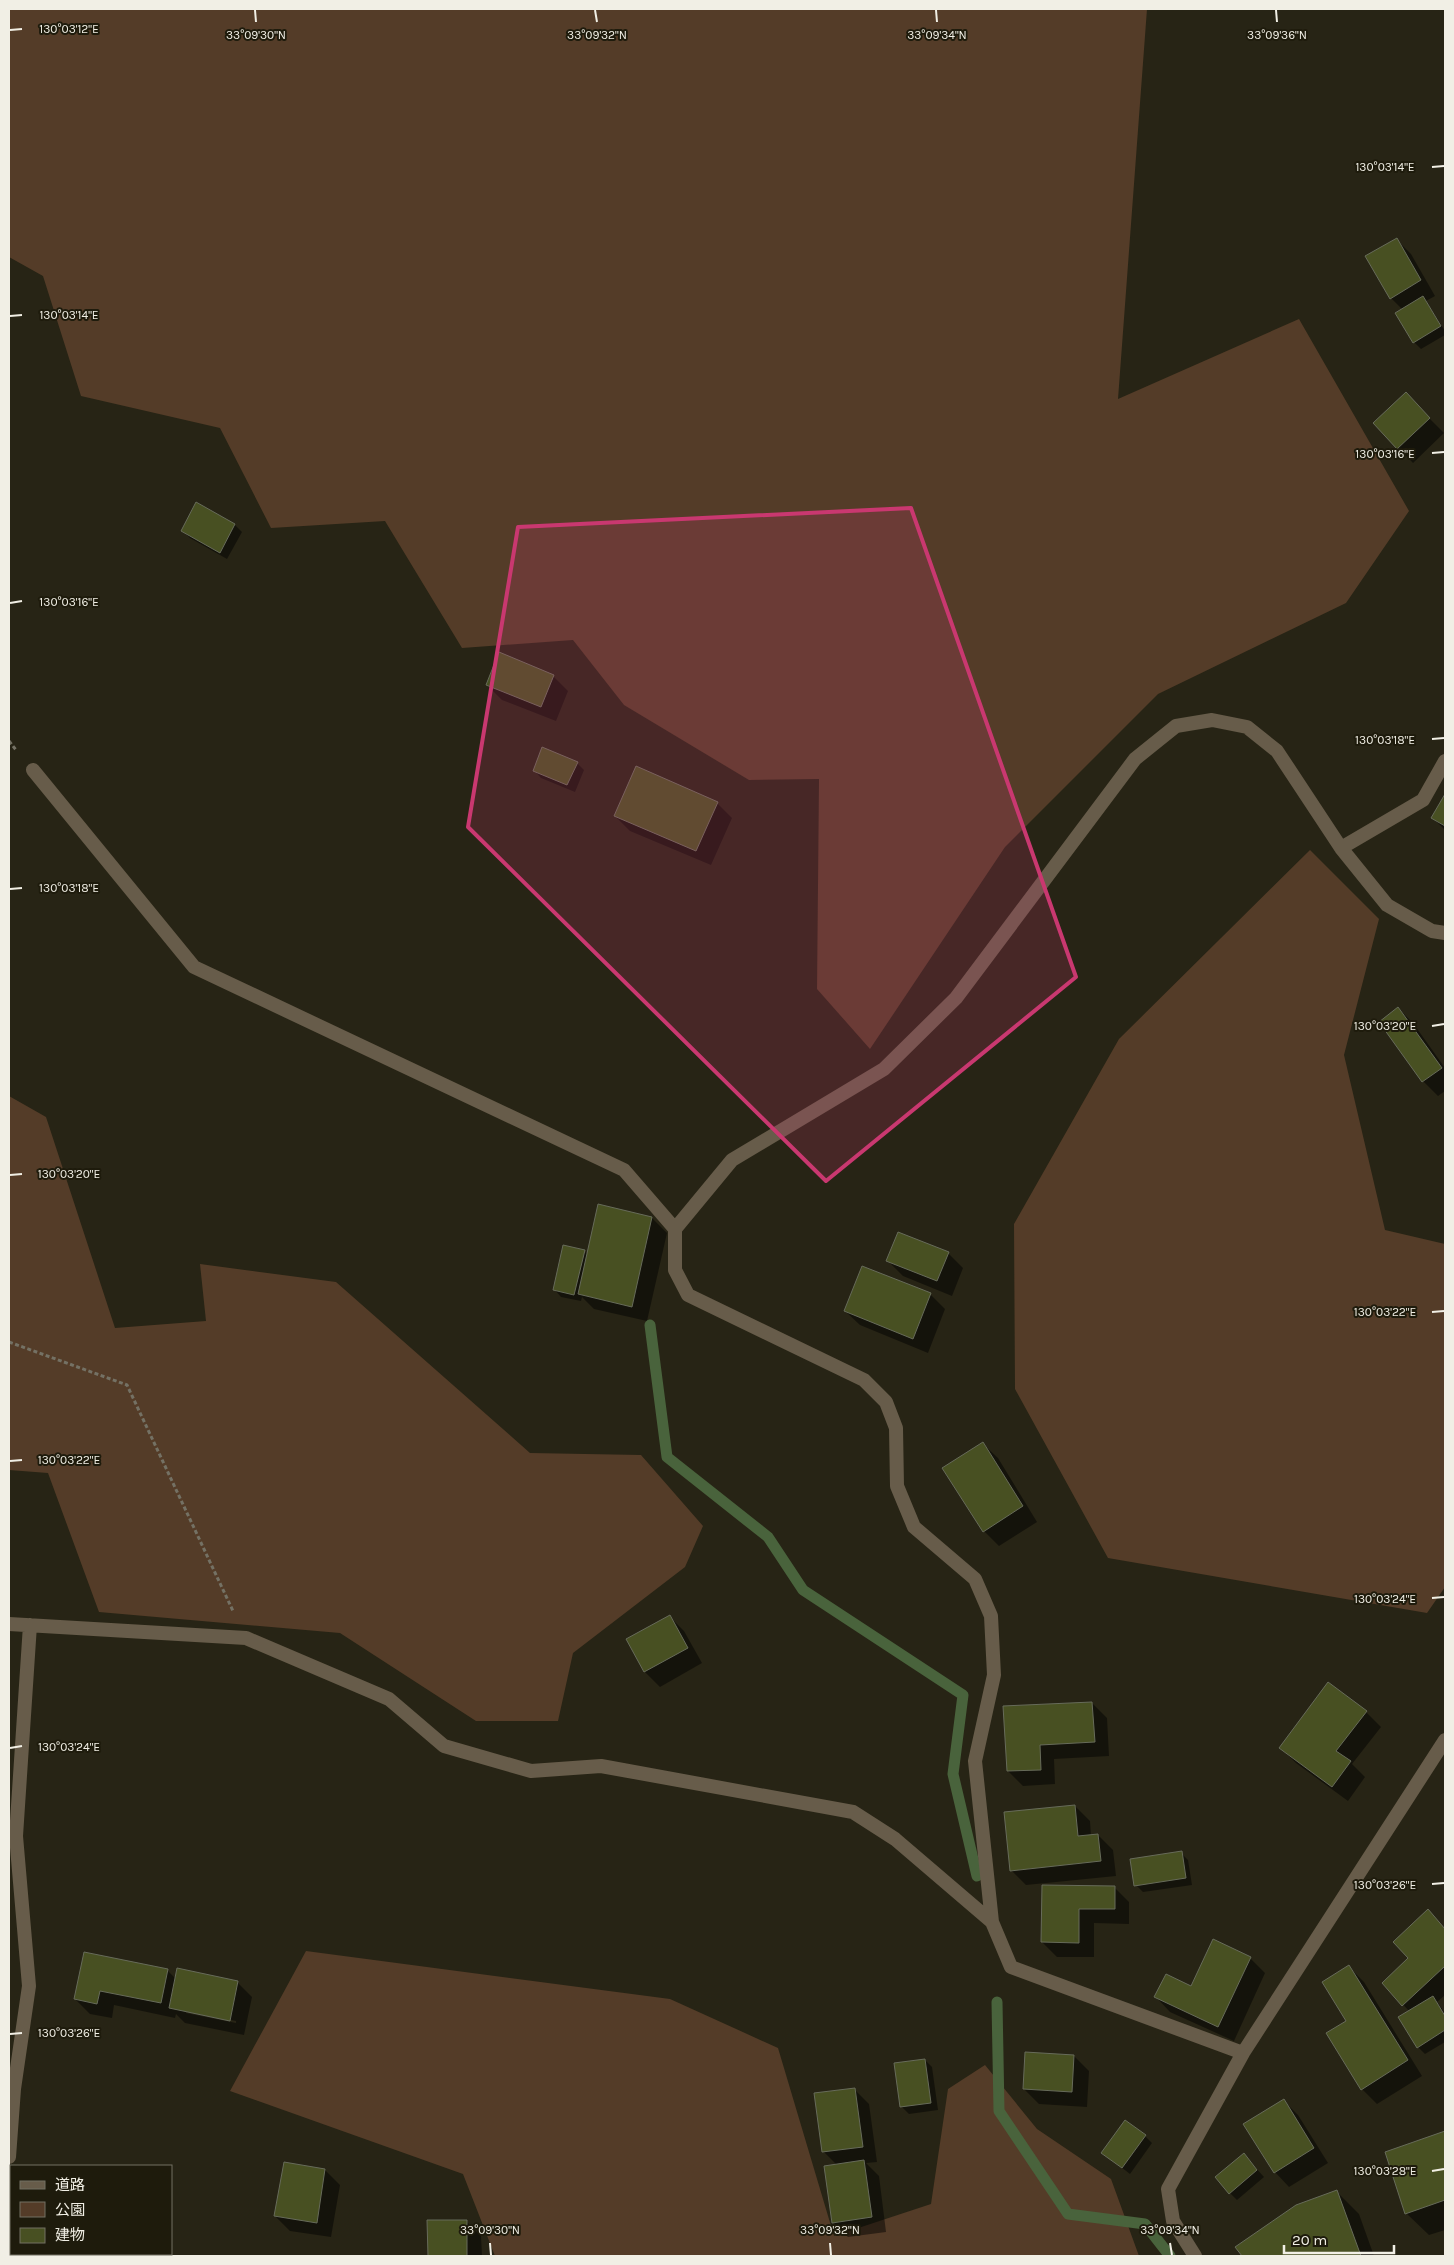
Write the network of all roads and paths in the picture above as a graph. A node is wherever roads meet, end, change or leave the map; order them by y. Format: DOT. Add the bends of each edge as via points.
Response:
graph roads {
  1 [pos="1445,761"];
  2 [pos="33,770"];
  3 [pos="1341,848"];
  4 [pos="1445,933"];
  5 [pos="675,1229"];
  6 [pos="9,1342"];
  7 [pos="9,1624"];
  8 [pos="30,1625"];
  9 [pos="246,1638"];
  10 [pos="1445,1740"];
  11 [pos="992,1922"];
  12 [pos="1243,2052"];
  13 [pos="9,2157"];
  14 [pos="1195,2256"];
  1 -- 3 [label="street" via="1423,800"];
  2 -- 5 [label="street" via="194,967 624,1170"];
  3 -- 4 [label="street" via="1386,905 1432,931"];
  3 -- 5 [label="street" via="1277,751 1246,727 1212,720 1176,726 1135,759 956,998 884,1069 732,1160"];
  5 -- 11 [label="street" via="675,1270 688,1295 864,1380 886,1402 896,1428 898,1486 914,1527 975,1579 991,1616 993,1645 994,1675 976,1761"];
  6 -- 9 [label="path" via="127,1385"];
  7 -- 8 [label="street"];
  8 -- 9 [label="street"];
  8 -- 13 [label="street" via="16,1836 30,1986 14,2090"];
  9 -- 11 [label="street" via="390,1699 444,1746 531,1771 601,1766 853,1812 895,1839"];
  10 -- 12 [label="street"];
  11 -- 12 [label="street" via="1010,1967"];
  12 -- 14 [label="street" via="1168,2189 1173,2221"];
}
